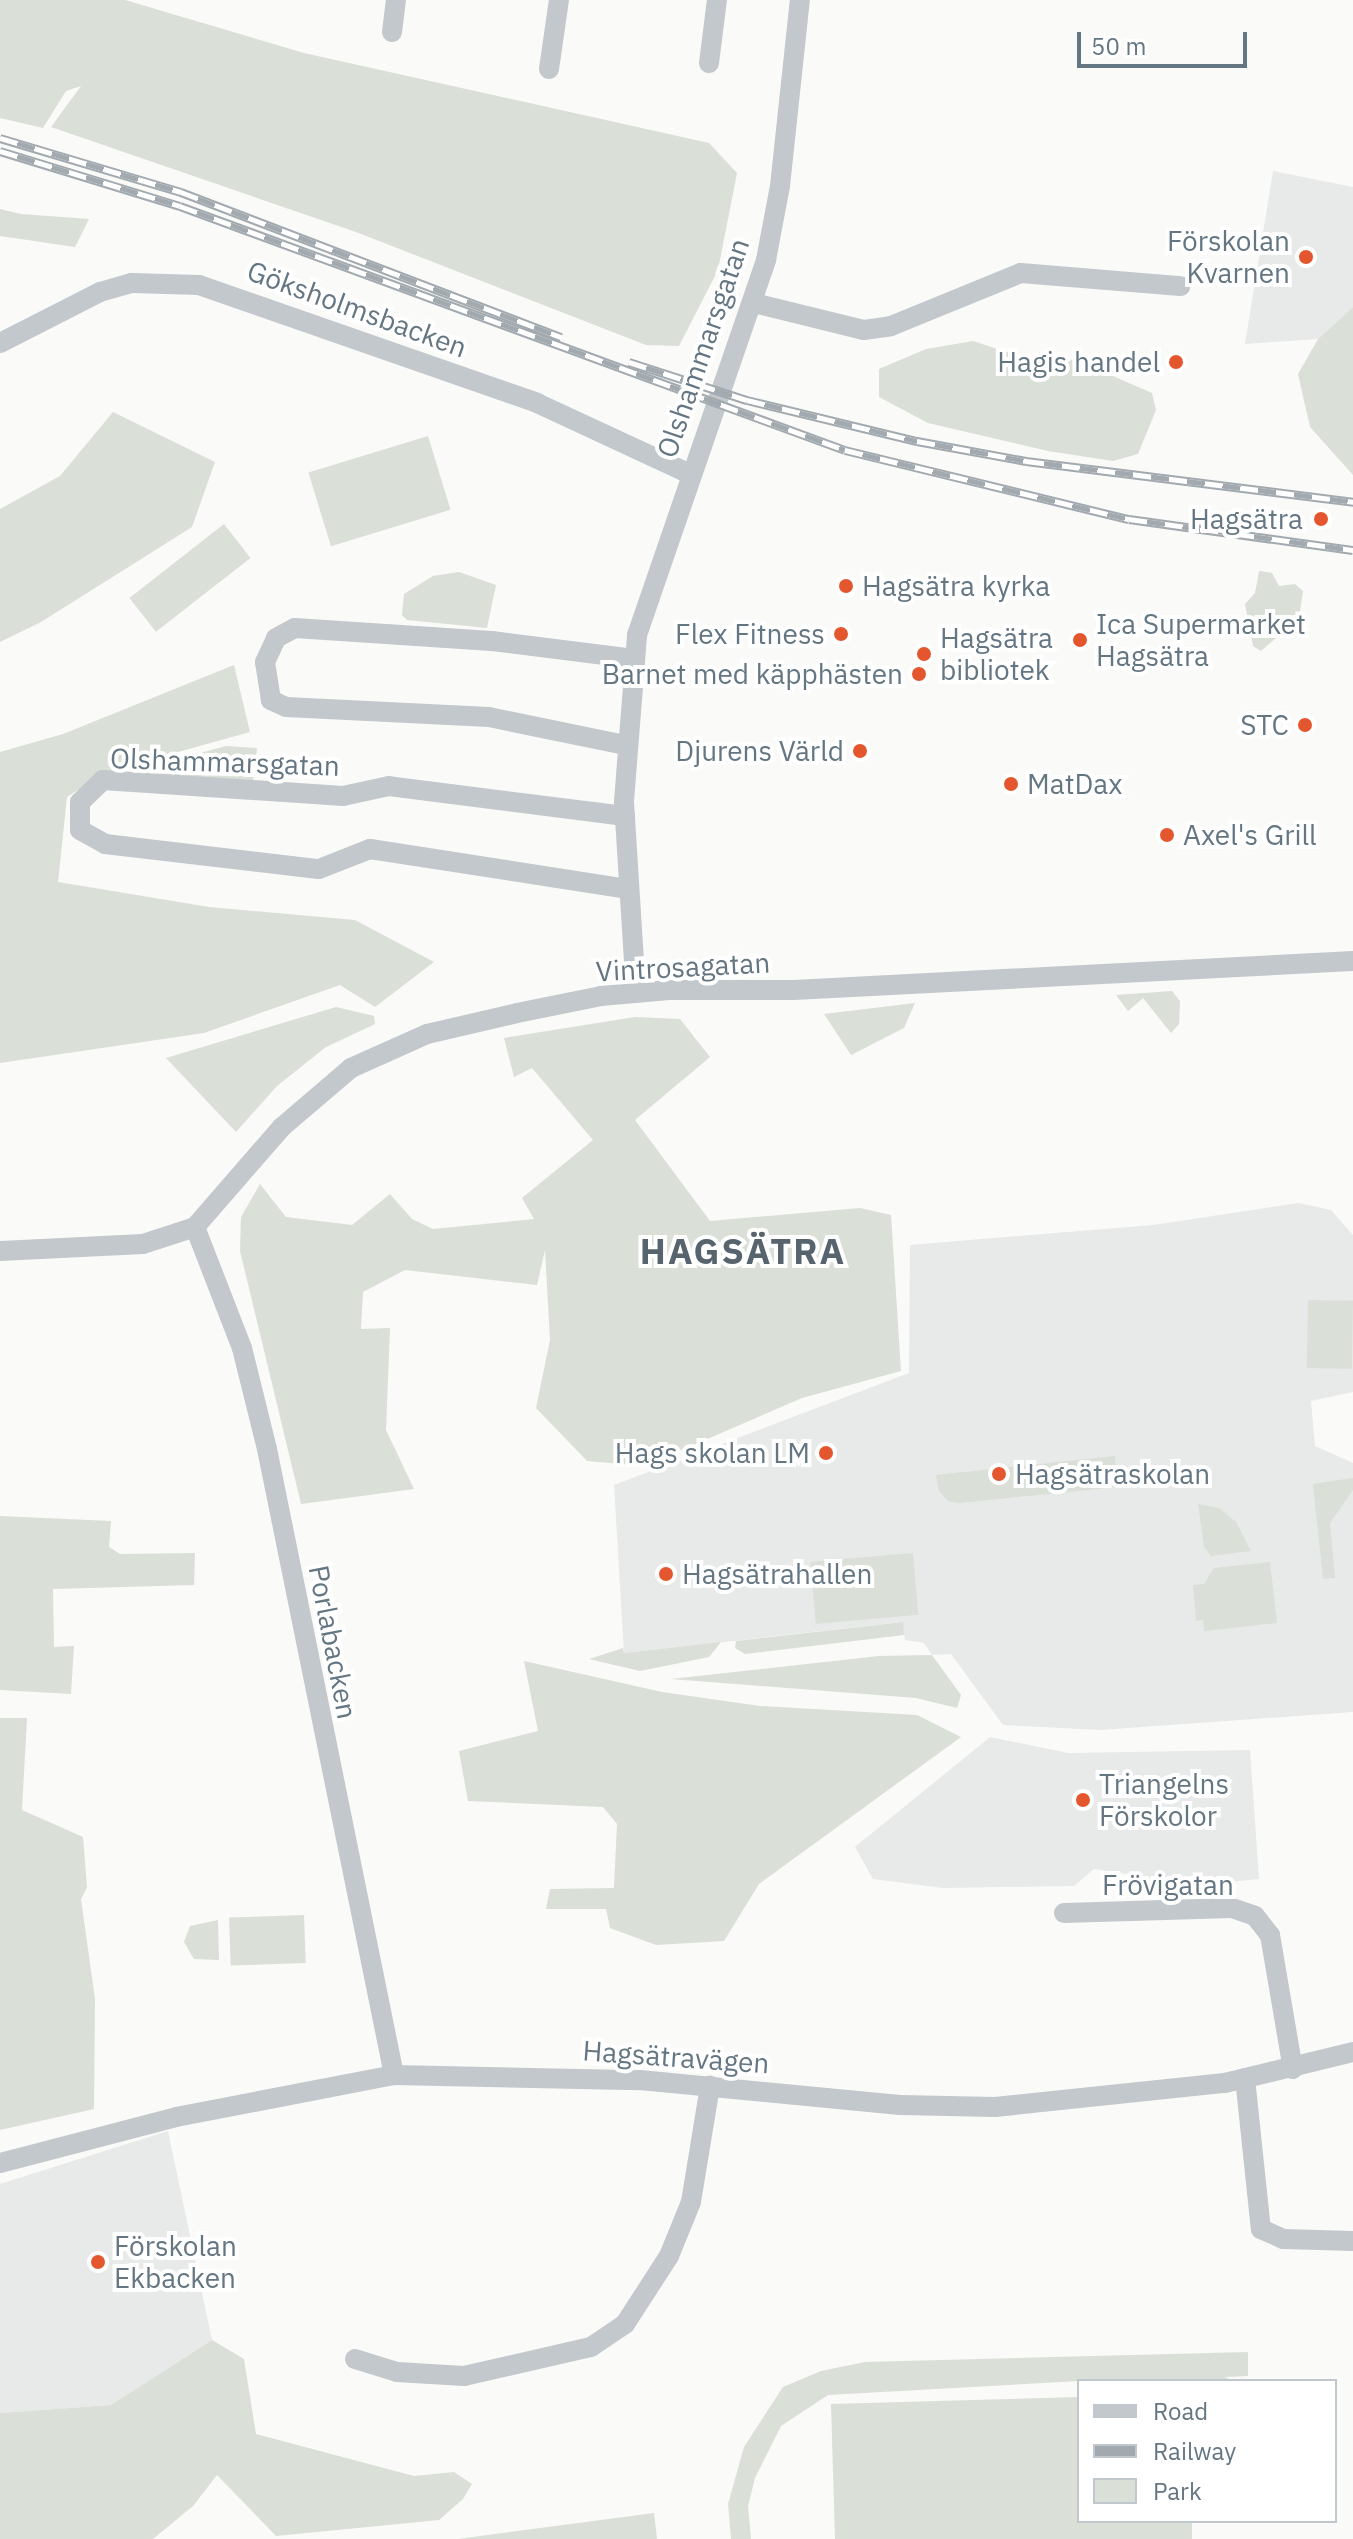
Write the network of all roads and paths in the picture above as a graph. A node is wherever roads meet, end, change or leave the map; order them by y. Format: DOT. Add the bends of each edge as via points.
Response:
graph roads {
  1 [pos="396,0"];
  2 [pos="559,0"];
  3 [pos="717,0"];
  4 [pos="800,0"];
  5 [pos="392,32"];
  6 [pos="709,63"];
  7 [pos="549,69"];
  8 [pos="1180,286"];
  9 [pos="754,303"];
  10 [pos="0,343"];
  11 [pos="690,474"];
  12 [pos="634,659"];
  13 [pos="625,745"];
  14 [pos="625,816"];
  15 [pos="627,889"];
  16 [pos="1353,961"];
  17 [pos="636,993"];
  18 [pos="195,1227"];
  19 [pos="0,1251"];
  20 [pos="1064,1913"];
  21 [pos="1353,2052"];
  22 [pos="1293,2069"];
  23 [pos="394,2075"];
  24 [pos="1245,2078"];
  25 [pos="710,2086"];
  26 [pos="0,2163"];
  27 [pos="1353,2241"];
  28 [pos="355,2359"];
  1 -- 5 [label="street"];
  2 -- 7 [label="street"];
  3 -- 6 [label="street"];
  4 -- 9 [label="street, Olshammarsgatan" via="780,186"];
  8 -- 9 [label="street" via="1021,273 891,326 864,330"];
  9 -- 11 [label="street, Olshammarsgatan"];
  10 -- 11 [label="street, Göksholmsbacken" via="100,292 132,283 199,285 537,403"];
  11 -- 12 [label="street, Olshammarsgatan"];
  12 -- 13 [label="street, Olshammarsgatan"];
  12 -- 13 [label="street, Olshammarsgatan" via="492,641 295,628 276,638 265,662 271,700 286,707 489,717"];
  13 -- 14 [label="street, Olshammarsgatan"];
  14 -- 15 [label="street, Olshammarsgatan"];
  14 -- 15 [label="street, Olshammarsgatan" via="389,786 343,796 103,780 80,802 80,830 105,844 319,869 370,849"];
  15 -- 17 [label="street, Olshammarsgatan"];
  16 -- 17 [label="street, Vintrosagatan" via="794,990"];
  17 -- 18 [label="street, Vintrosagatan" via="427,1034 363,1061 282,1127"];
  18 -- 19 [label="street" via="143,1244"];
  18 -- 23 [label="street, Porlabacken" via="242,1348 267,1449"];
  20 -- 22 [label="street, Frövigatan" via="1232,1908 1255,1916 1270,1935"];
  21 -- 22 [label="street, Hagsätravägen"];
  22 -- 24 [label="street, Hagsätravägen"];
  23 -- 25 [label="street, Hagsätravägen"];
  23 -- 26 [label="street, Hagsätravägen" via="176,2117"];
  24 -- 25 [label="street, Hagsätravägen" via="1095,2100 995,2107 900,2105"];
  24 -- 27 [label="street" via="1261,2229 1283,2239"];
  25 -- 28 [label="street" via="691,2202 669,2256 625,2324 591,2347 464,2376 397,2372"];
}
